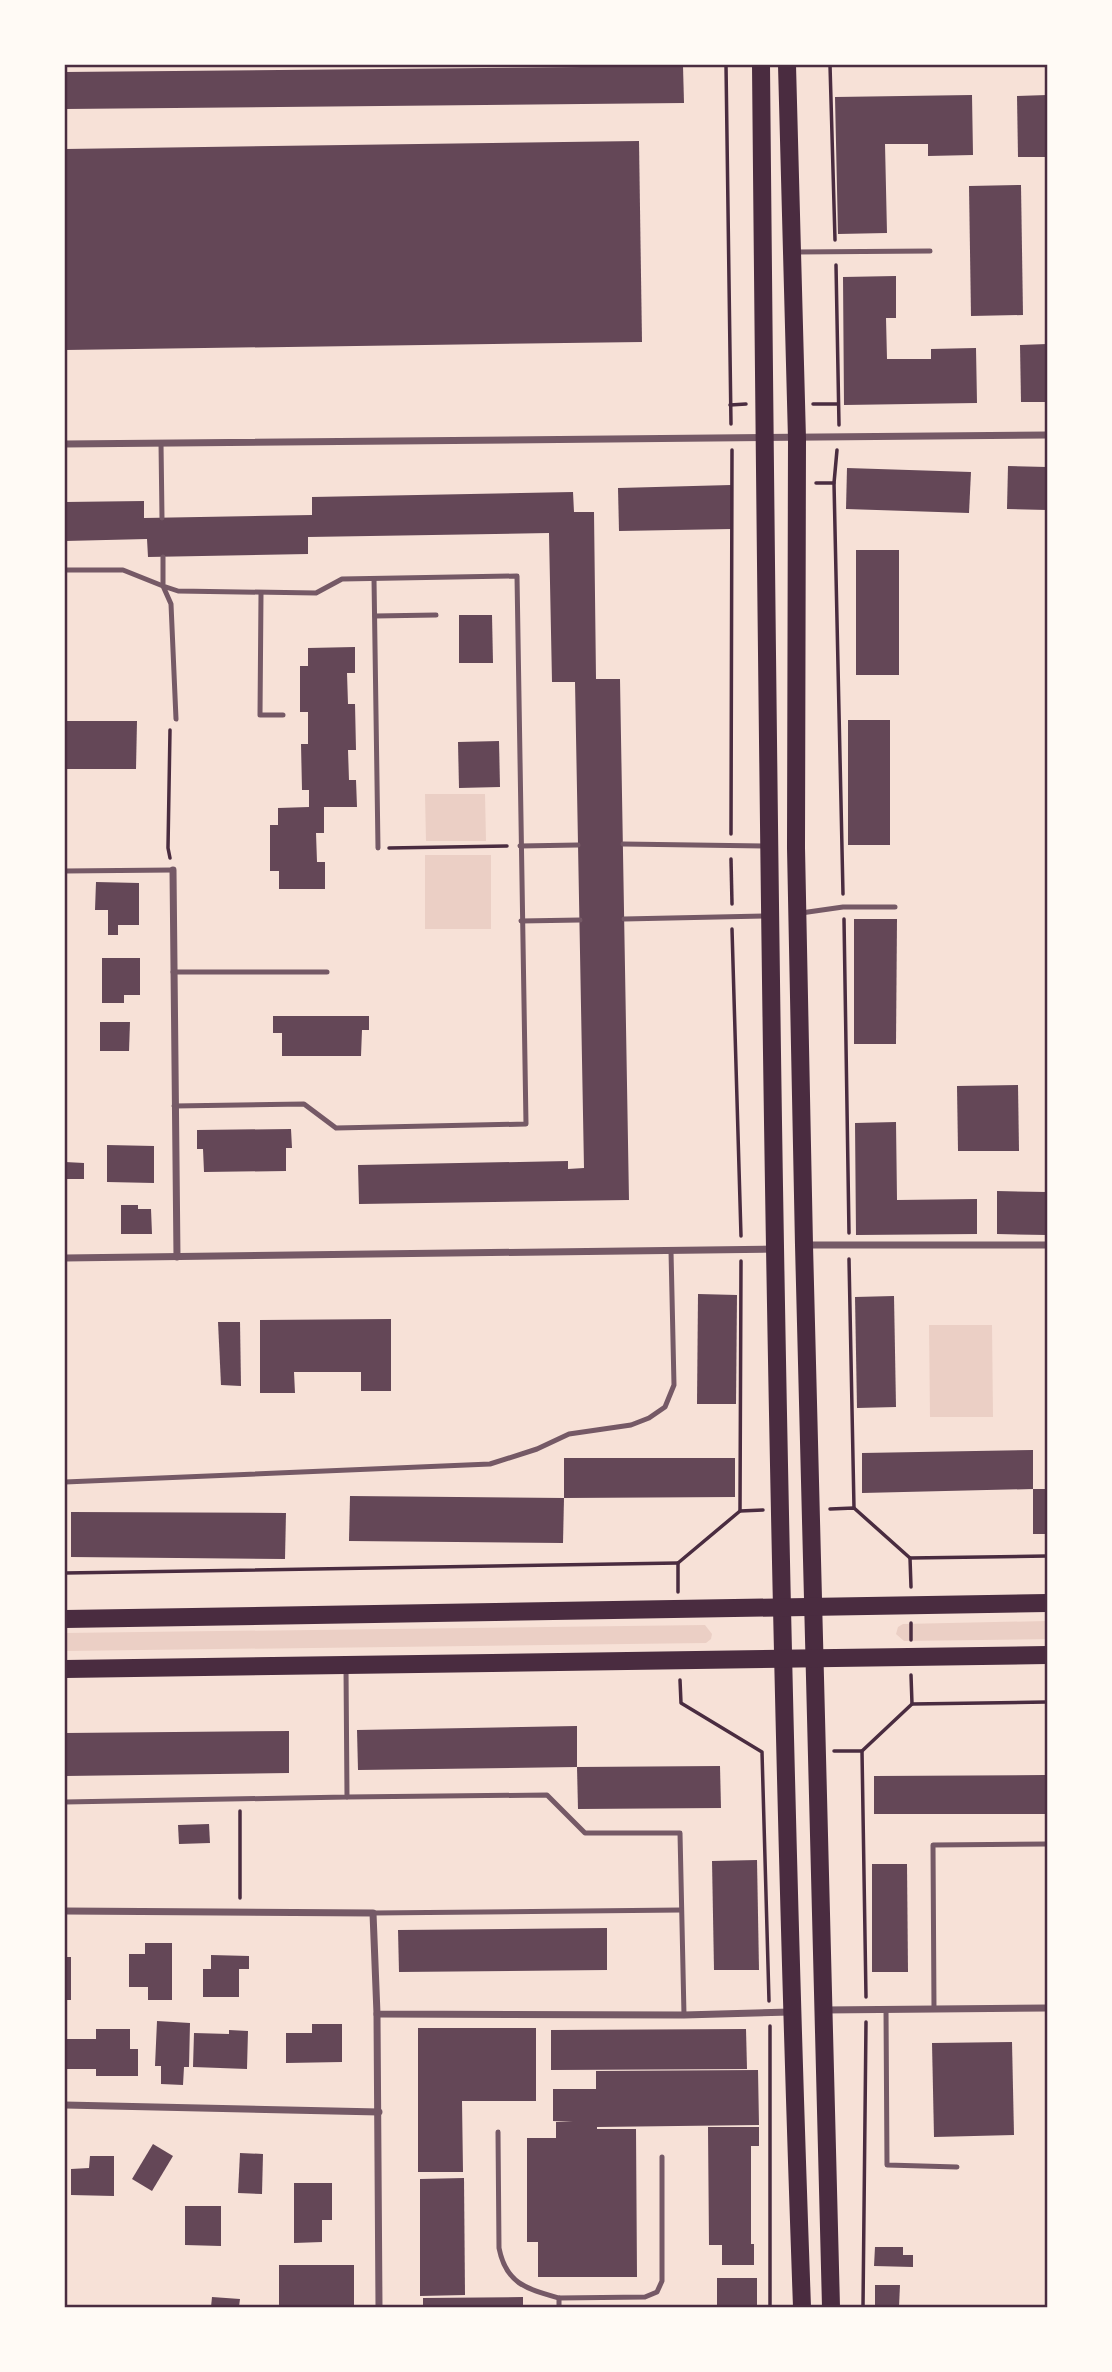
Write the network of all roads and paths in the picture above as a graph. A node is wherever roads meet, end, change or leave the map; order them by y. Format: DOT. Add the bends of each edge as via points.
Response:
graph roads {
  1 [pos="726,65"];
  2 [pos="761,65"];
  3 [pos="787,65"];
  4 [pos="830,65"];
  5 [pos="835,251"];
  6 [pos="930,251"];
  7 [pos="793,252"];
  8 [pos="1047,435"];
  9 [pos="839,437"];
  10 [pos="731,438"];
  11 [pos="764,438"];
  12 [pos="797,439"];
  13 [pos="161,443"];
  14 [pos="65,444"];
  15 [pos="162,518"];
  16 [pos="163,557"];
  17 [pos="65,570"];
  18 [pos="374,579"];
  19 [pos="163,586"];
  20 [pos="261,594"];
  21 [pos="436,614"];
  22 [pos="375,616"];
  23 [pos="284,715"];
  24 [pos="176,719"];
  25 [pos="623,844"];
  26 [pos="731,844"];
  27 [pos="578,845"];
  28 [pos="520,846"];
  29 [pos="770,846"];
  30 [pos="378,848"];
  31 [pos="173,870"];
  32 [pos="65,871"];
  33 [pos="843,907"];
  34 [pos="895,907"];
  35 [pos="797,914"];
  36 [pos="771,915"];
  37 [pos="732,918"];
  38 [pos="624,919"];
  39 [pos="580,920"];
  40 [pos="521,921"];
  41 [pos="173,972"];
  42 [pos="327,972"];
  43 [pos="174,1106"];
  44 [pos="804,1245"];
  45 [pos="1047,1245"];
  46 [pos="849,1246"];
  47 [pos="775,1249"];
  48 [pos="741,1250"];
  49 [pos="671,1251"];
  50 [pos="177,1257"];
  51 [pos="65,1258"];
  52 [pos="65,1482"];
  53 [pos="1047,1556"];
  54 [pos="910,1558"];
  55 [pos="678,1563"];
  56 [pos="65,1573"];
  57 [pos="1047,1603"];
  58 [pos="911,1606"];
  59 [pos="813,1608"];
  60 [pos="781,1609"];
  61 [pos="679,1610"];
  62 [pos="65,1619"];
  63 [pos="1047,1655"];
  64 [pos="911,1657"];
  65 [pos="783,1658"];
  66 [pos="815,1658"];
  67 [pos="680,1660"];
  68 [pos="346,1665"];
  69 [pos="65,1669"];
  70 [pos="1047,1702"];
  71 [pos="912,1704"];
  72 [pos="347,1797"];
  73 [pos="240,1799"];
  74 [pos="65,1802"];
  75 [pos="1047,1843"];
  76 [pos="681,1910"];
  77 [pos="65,1911"];
  78 [pos="240,1912"];
  79 [pos="373,1913"];
  80 [pos="1047,2008"];
  81 [pos="866,2009"];
  82 [pos="934,2009"];
  83 [pos="823,2010"];
  84 [pos="886,2010"];
  85 [pos="791,2012"];
  86 [pos="770,2013"];
  87 [pos="377,2014"];
  88 [pos="684,2015"];
  89 [pos="65,2105"];
  90 [pos="379,2112"];
  91 [pos="498,2132"];
  92 [pos="662,2157"];
  93 [pos="957,2167"];
  94 [pos="559,2298"];
  95 [pos="379,2307"];
  96 [pos="559,2307"];
  97 [pos="770,2307"];
  98 [pos="802,2307"];
  99 [pos="831,2307"];
  100 [pos="863,2307"];
  1 -- 10 [label="path"];
  2 -- 11 [label="main road"];
  3 -- 7 [label="main road"];
  4 -- 5 [label="path"];
  5 -- 6 [label="lane"];
  5 -- 7 [label="lane"];
  5 -- 9 [label="path"];
  7 -- 12 [label="main road"];
  8 -- 9 [label="street"];
  9 -- 12 [label="street"];
  9 -- 33 [label="path" via="834,483"];
  10 -- 11 [label="street"];
  10 -- 13 [label="street"];
  10 -- 26 [label="path"];
  11 -- 12 [label="street"];
  11 -- 29 [label="main road"];
  12 -- 35 [label="main road"];
  13 -- 14 [label="street"];
  13 -- 15 [label="lane"];
  16 -- 19 [label="lane"];
  17 -- 19 [label="lane" via="123,570"];
  18 -- 20 [label="lane" via="342,579 316,593"];
  18 -- 22 [label="lane"];
  18 -- 28 [label="lane" via="517,576"];
  19 -- 20 [label="lane" via="178,592"];
  19 -- 24 [label="lane" via="171,604"];
  20 -- 23 [label="lane" via="260,715"];
  21 -- 22 [label="lane"];
  22 -- 30 [label="lane"];
  24 -- 31 [label="path" via="169,732 168,848"];
  25 -- 26 [label="lane"];
  26 -- 29 [label="lane"];
  26 -- 37 [label="path"];
  27 -- 28 [label="lane"];
  28 -- 30 [label="path"];
  28 -- 40 [label="lane"];
  29 -- 36 [label="main road"];
  31 -- 32 [label="lane"];
  31 -- 41 [label="street"];
  33 -- 34 [label="lane"];
  33 -- 35 [label="lane"];
  33 -- 46 [label="path"];
  35 -- 44 [label="main road"];
  36 -- 37 [label="lane"];
  36 -- 47 [label="main road"];
  37 -- 38 [label="lane"];
  37 -- 48 [label="path"];
  39 -- 40 [label="lane"];
  40 -- 43 [label="lane" via="526,1124 336,1128 304,1104"];
  41 -- 42 [label="lane"];
  41 -- 43 [label="street"];
  43 -- 50 [label="street"];
  44 -- 46 [label="street"];
  44 -- 59 [label="main road"];
  45 -- 46 [label="street"];
  46 -- 54 [label="path" via="854,1508"];
  47 -- 48 [label="street"];
  47 -- 60 [label="main road"];
  48 -- 49 [label="street"];
  48 -- 55 [label="path" via="740,1510"];
  49 -- 50 [label="street"];
  49 -- 52 [label="lane" via="674,1385 665,1407 631,1425 569,1434 490,1464"];
  50 -- 51 [label="street"];
  53 -- 54 [label="path"];
  54 -- 58 [label="path"];
  55 -- 56 [label="path"];
  55 -- 61 [label="path"];
  57 -- 58 [label="main road"];
  58 -- 59 [label="main road"];
  58 -- 64 [label="path"];
  59 -- 60 [label="main road"];
  59 -- 66 [label="main road"];
  60 -- 61 [label="main road"];
  60 -- 65 [label="main road"];
  61 -- 62 [label="main road"];
  63 -- 64 [label="main road"];
  64 -- 66 [label="main road"];
  64 -- 71 [label="path"];
  65 -- 66 [label="main road"];
  65 -- 67 [label="main road"];
  65 -- 85 [label="main road"];
  66 -- 83 [label="main road"];
  67 -- 68 [label="main road"];
  67 -- 86 [label="path" via="681,1703 762,1752"];
  68 -- 69 [label="main road"];
  68 -- 72 [label="lane"];
  70 -- 71 [label="path"];
  71 -- 81 [label="path" via="862,1751"];
  72 -- 73 [label="lane"];
  72 -- 76 [label="lane" via="547,1795 585,1833 680,1833"];
  73 -- 74 [label="lane"];
  73 -- 78 [label="path"];
  75 -- 82 [label="lane" via="933,1845"];
  76 -- 79 [label="lane"];
  76 -- 88 [label="lane"];
  77 -- 78 [label="street"];
  78 -- 79 [label="street"];
  79 -- 87 [label="street"];
  80 -- 82 [label="street"];
  81 -- 83 [label="street"];
  81 -- 84 [label="street"];
  81 -- 100 [label="path"];
  82 -- 84 [label="street"];
  83 -- 99 [label="main road"];
  84 -- 93 [label="lane" via="887,2165"];
  85 -- 86 [label="street"];
  85 -- 98 [label="main road"];
  86 -- 88 [label="street"];
  86 -- 97 [label="path"];
  87 -- 88 [label="street"];
  87 -- 90 [label="street"];
  89 -- 90 [label="street"];
  90 -- 95 [label="street"];
  91 -- 94 [label="lane" via="502,2264 512,2279"];
  92 -- 94 [label="lane" via="662,2281 657,2292 645,2297"];
  94 -- 96 [label="lane"];
}
